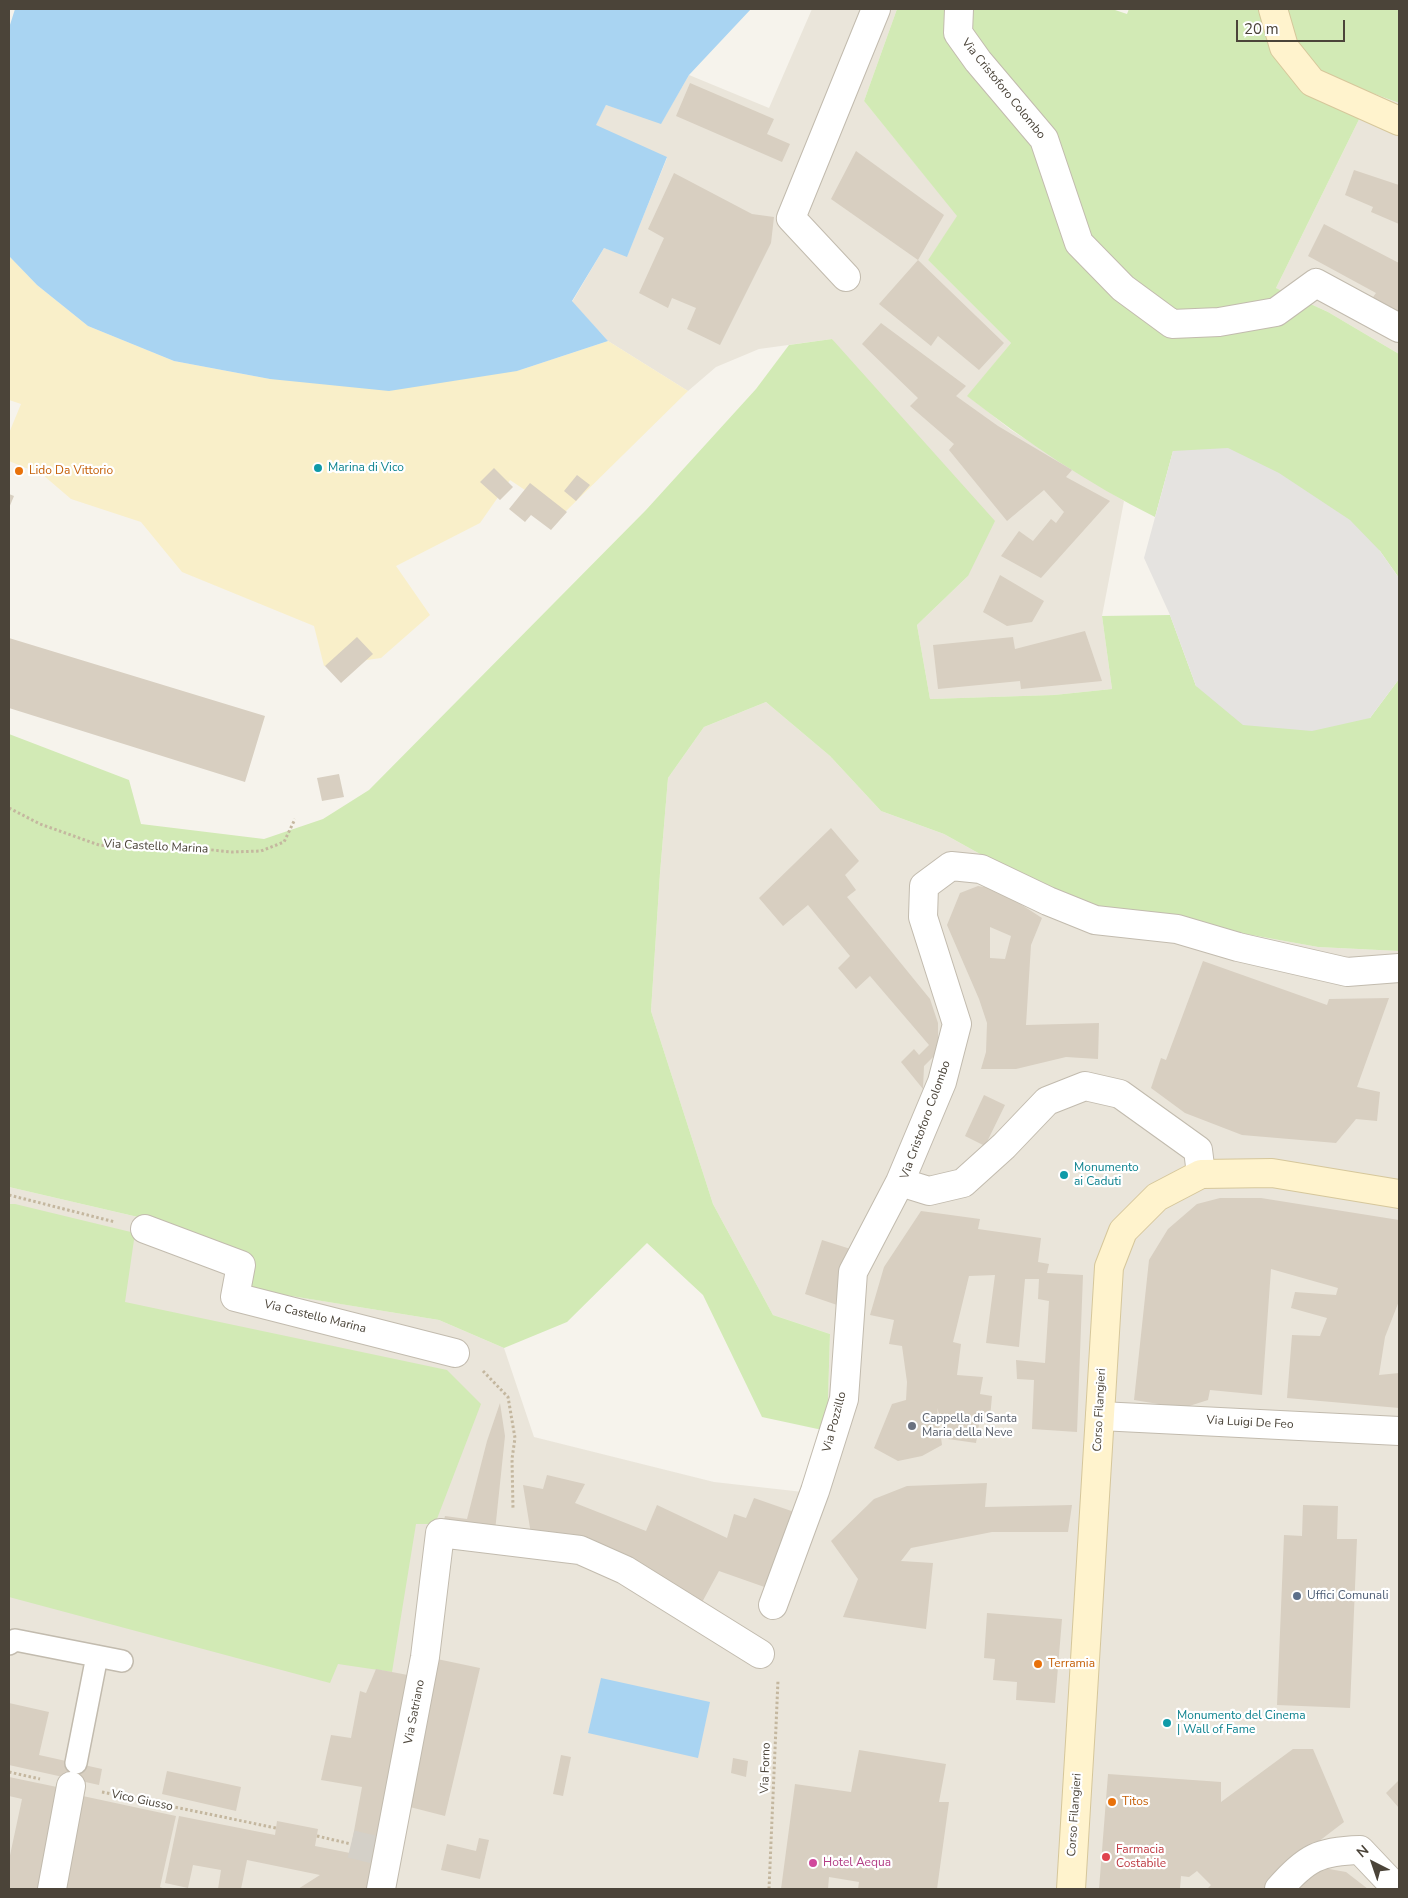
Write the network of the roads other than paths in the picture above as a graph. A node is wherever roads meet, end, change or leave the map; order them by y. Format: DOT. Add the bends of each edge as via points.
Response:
graph roads {
  1 [pos="876,9"];
  2 [pos="959,9"];
  3 [pos="1273,9"];
  4 [pos="1399,121"];
  5 [pos="846,277"];
  6 [pos="1399,328"];
  7 [pos="1399,968"];
  8 [pos="1201,1174"];
  9 [pos="900,1182"];
  10 [pos="1399,1194"];
  11 [pos="145,1229"];
  12 [pos="455,1353"];
  13 [pos="1100,1416"];
  14 [pos="1399,1431"];
  15 [pos="773,1605"];
  16 [pos="9,1644"];
  17 [pos="760,1654"];
  18 [pos="97,1656"];
  19 [pos="122,1661"];
  20 [pos="73,1776"];
  21 [pos="52,1889"];
  22 [pos="381,1889"];
  23 [pos="1071,1889"];
  24 [pos="1279,1889"];
  25 [pos="1397,1889"];
  1 -- 5 [label="street" via="791,218"];
  2 -- 6 [label="street, Via Cristoforo Colombo" via="958,33 1044,139 1079,243 1123,288 1172,324 1219,322 1276,312 1316,283"];
  3 -- 4 [label="street" via="1284,47 1312,82"];
  7 -- 9 [label="street, Via Cristoforo Colombo" via="1347,972 1177,929 1095,920 981,869 951,866 924,886 923,917 957,1024 942,1082"];
  8 -- 9 [label="street, Via Cristoforo Colombo" via="1198,1150 1120,1094 1085,1086 1047,1102 963,1183 929,1190"];
  8 -- 10 [label="street, Corso Filangieri" via="1272,1173"];
  8 -- 13 [label="street, Corso Filangieri" via="1156,1197 1124,1231 1108,1267"];
  9 -- 15 [label="street, Via Pozzillo" via="853,1272 844,1399 815,1491"];
  11 -- 12 [label="street, Via Castello Marina" via="241,1265 235,1296"];
  13 -- 14 [label="street, Via Luigi De Feo"];
  13 -- 23 [label="street, Corso Filangieri"];
  16 -- 18 [label="lane" via="15,1640"];
  17 -- 22 [label="street, Via Satriano" via="616,1566 580,1550 440,1533 425,1658 384,1852"];
  18 -- 19 [label="lane"];
  18 -- 20 [label="lane"];
  20 -- 21 [label="street"];
  24 -- 25 [label="street" via="1313,1857 1340,1850 1360,1850"];
}
